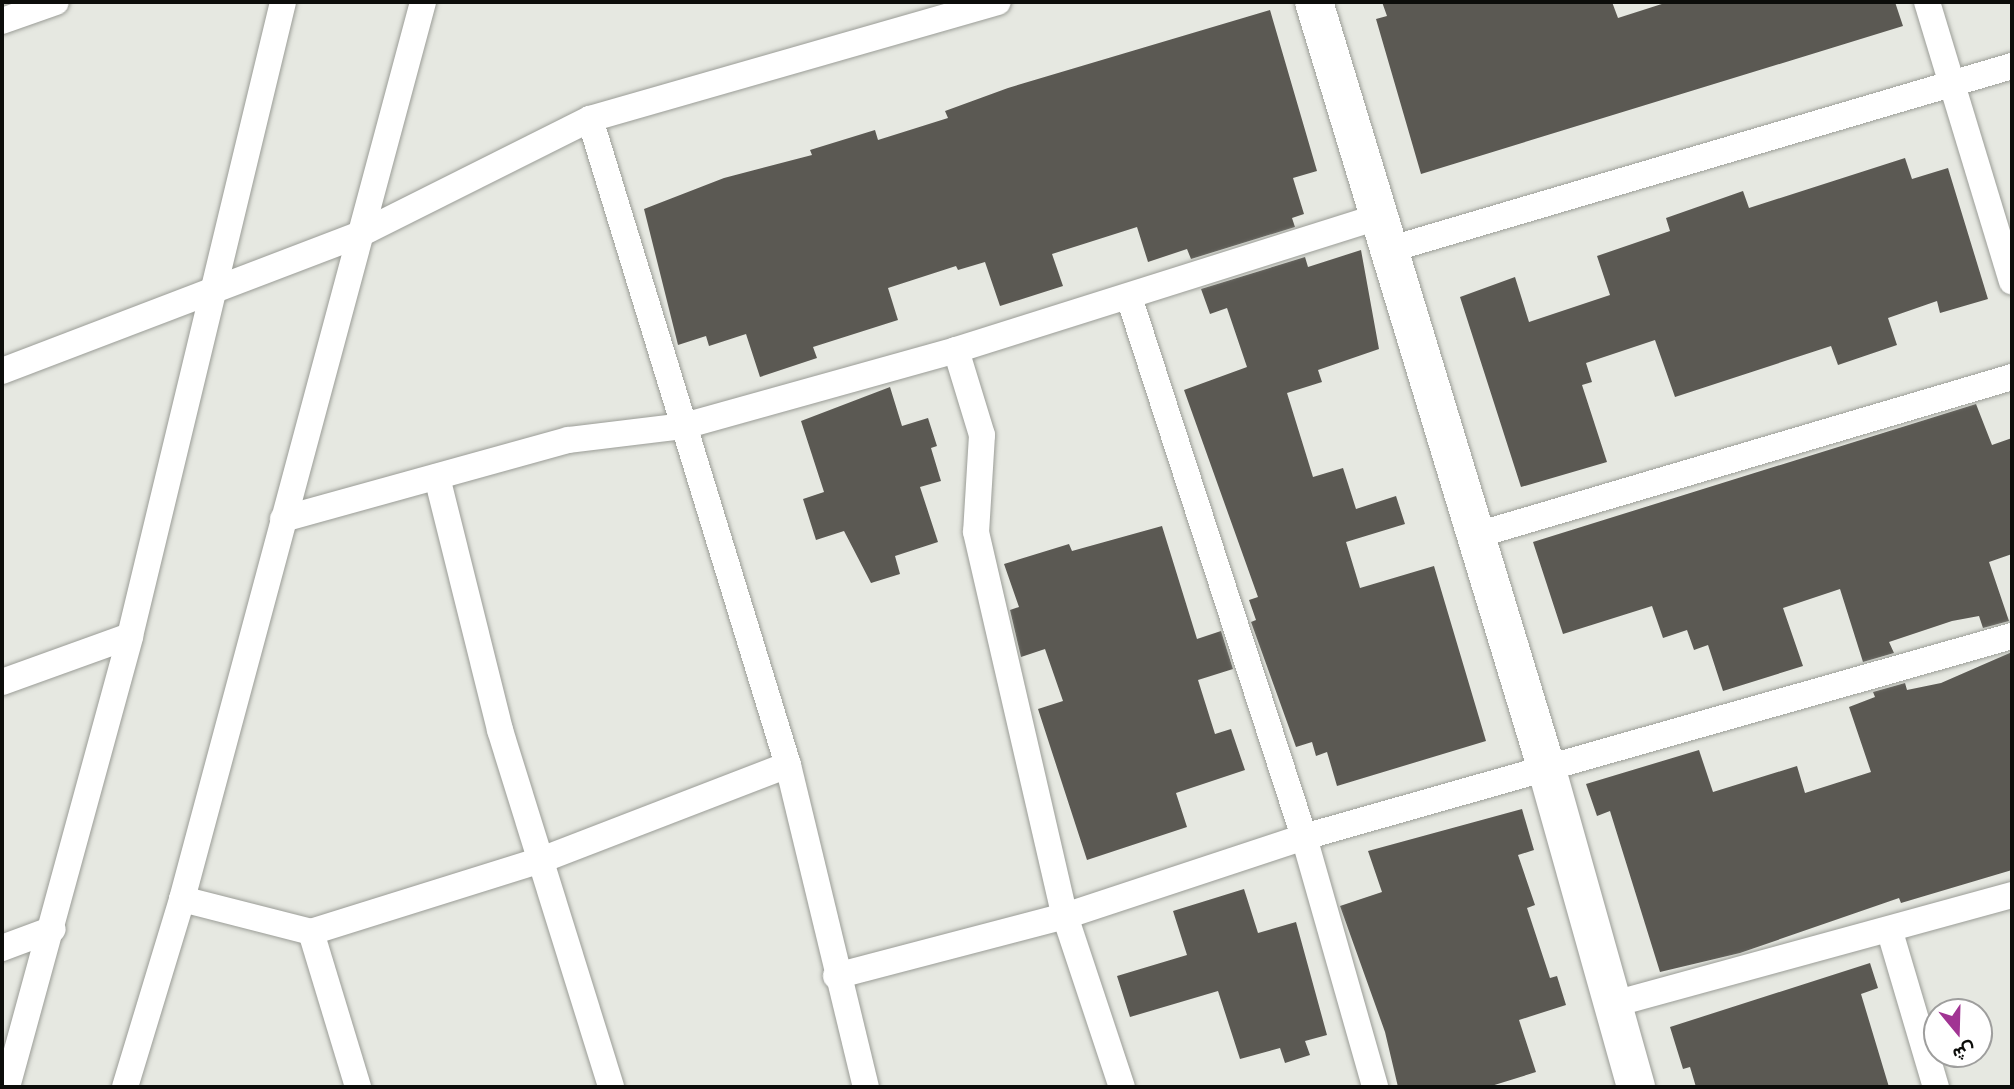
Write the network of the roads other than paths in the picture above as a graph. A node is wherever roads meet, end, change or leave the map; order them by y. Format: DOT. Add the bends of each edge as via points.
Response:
graph roads {
  1 [pos="56,2"];
  2 [pos="283,2"];
  3 [pos="423,2"];
  4 [pos="998,2"];
  5 [pos="1314,2"];
  6 [pos="1927,2"];
  7 [pos="2,21"];
  8 [pos="2012,66"];
  9 [pos="1952,84"];
  10 [pos="590,119"];
  11 [pos="360,234"];
  12 [pos="1383,234"];
  13 [pos="2012,281"];
  14 [pos="216,288"];
  15 [pos="1129,297"];
  16 [pos="956,350"];
  17 [pos="2,371"];
  18 [pos="2012,377"];
  19 [pos="684,426"];
  20 [pos="437,477"];
  21 [pos="284,519"];
  22 [pos="1477,535"];
  23 [pos="130,636"];
  24 [pos="2012,636"];
  25 [pos="2,682"];
  26 [pos="788,765"];
  27 [pos="1547,770"];
  28 [pos="1304,837"];
  29 [pos="544,859"];
  30 [pos="2012,895"];
  31 [pos="182,899"];
  32 [pos="1065,916"];
  33 [pos="53,929"];
  34 [pos="311,932"];
  35 [pos="1890,932"];
  36 [pos="2,948"];
  37 [pos="836,976"];
  38 [pos="1611,1005"];
  39 [pos="7,1087"];
  40 [pos="125,1087"];
  41 [pos="358,1087"];
  42 [pos="611,1087"];
  43 [pos="866,1087"];
  44 [pos="1122,1087"];
  45 [pos="1375,1087"];
  46 [pos="1636,1087"];
  47 [pos="1936,1087"];
  1 -- 7 [label="street"];
  2 -- 14 [label="street"];
  3 -- 11 [label="street"];
  4 -- 10 [label="street"];
  5 -- 12 [label="street"];
  6 -- 9 [label="street"];
  8 -- 9 [label="street"];
  9 -- 12 [label="street"];
  9 -- 13 [label="street"];
  10 -- 11 [label="street"];
  10 -- 19 [label="street"];
  11 -- 14 [label="street"];
  11 -- 21 [label="street"];
  12 -- 15 [label="street"];
  12 -- 22 [label="street"];
  14 -- 17 [label="street"];
  14 -- 23 [label="street"];
  15 -- 16 [label="street"];
  15 -- 28 [label="street"];
  16 -- 19 [label="street"];
  16 -- 32 [label="street" via="982,435 975,532"];
  18 -- 22 [label="street"];
  19 -- 20 [label="street" via="568,440"];
  19 -- 26 [label="street"];
  20 -- 21 [label="street"];
  20 -- 29 [label="street" via="500,730"];
  21 -- 31 [label="street"];
  22 -- 27 [label="street"];
  23 -- 25 [label="street"];
  23 -- 33 [label="street"];
  24 -- 27 [label="street"];
  26 -- 29 [label="street"];
  26 -- 37 [label="street"];
  27 -- 28 [label="street"];
  27 -- 38 [label="street"];
  28 -- 32 [label="street"];
  28 -- 45 [label="street"];
  29 -- 34 [label="street"];
  29 -- 42 [label="street"];
  30 -- 35 [label="street"];
  31 -- 34 [label="street"];
  31 -- 40 [label="street"];
  32 -- 37 [label="street"];
  32 -- 44 [label="street"];
  33 -- 36 [label="street"];
  33 -- 39 [label="street"];
  34 -- 41 [label="street"];
  35 -- 38 [label="street"];
  35 -- 47 [label="street"];
  37 -- 43 [label="street"];
  38 -- 46 [label="street"];
}
